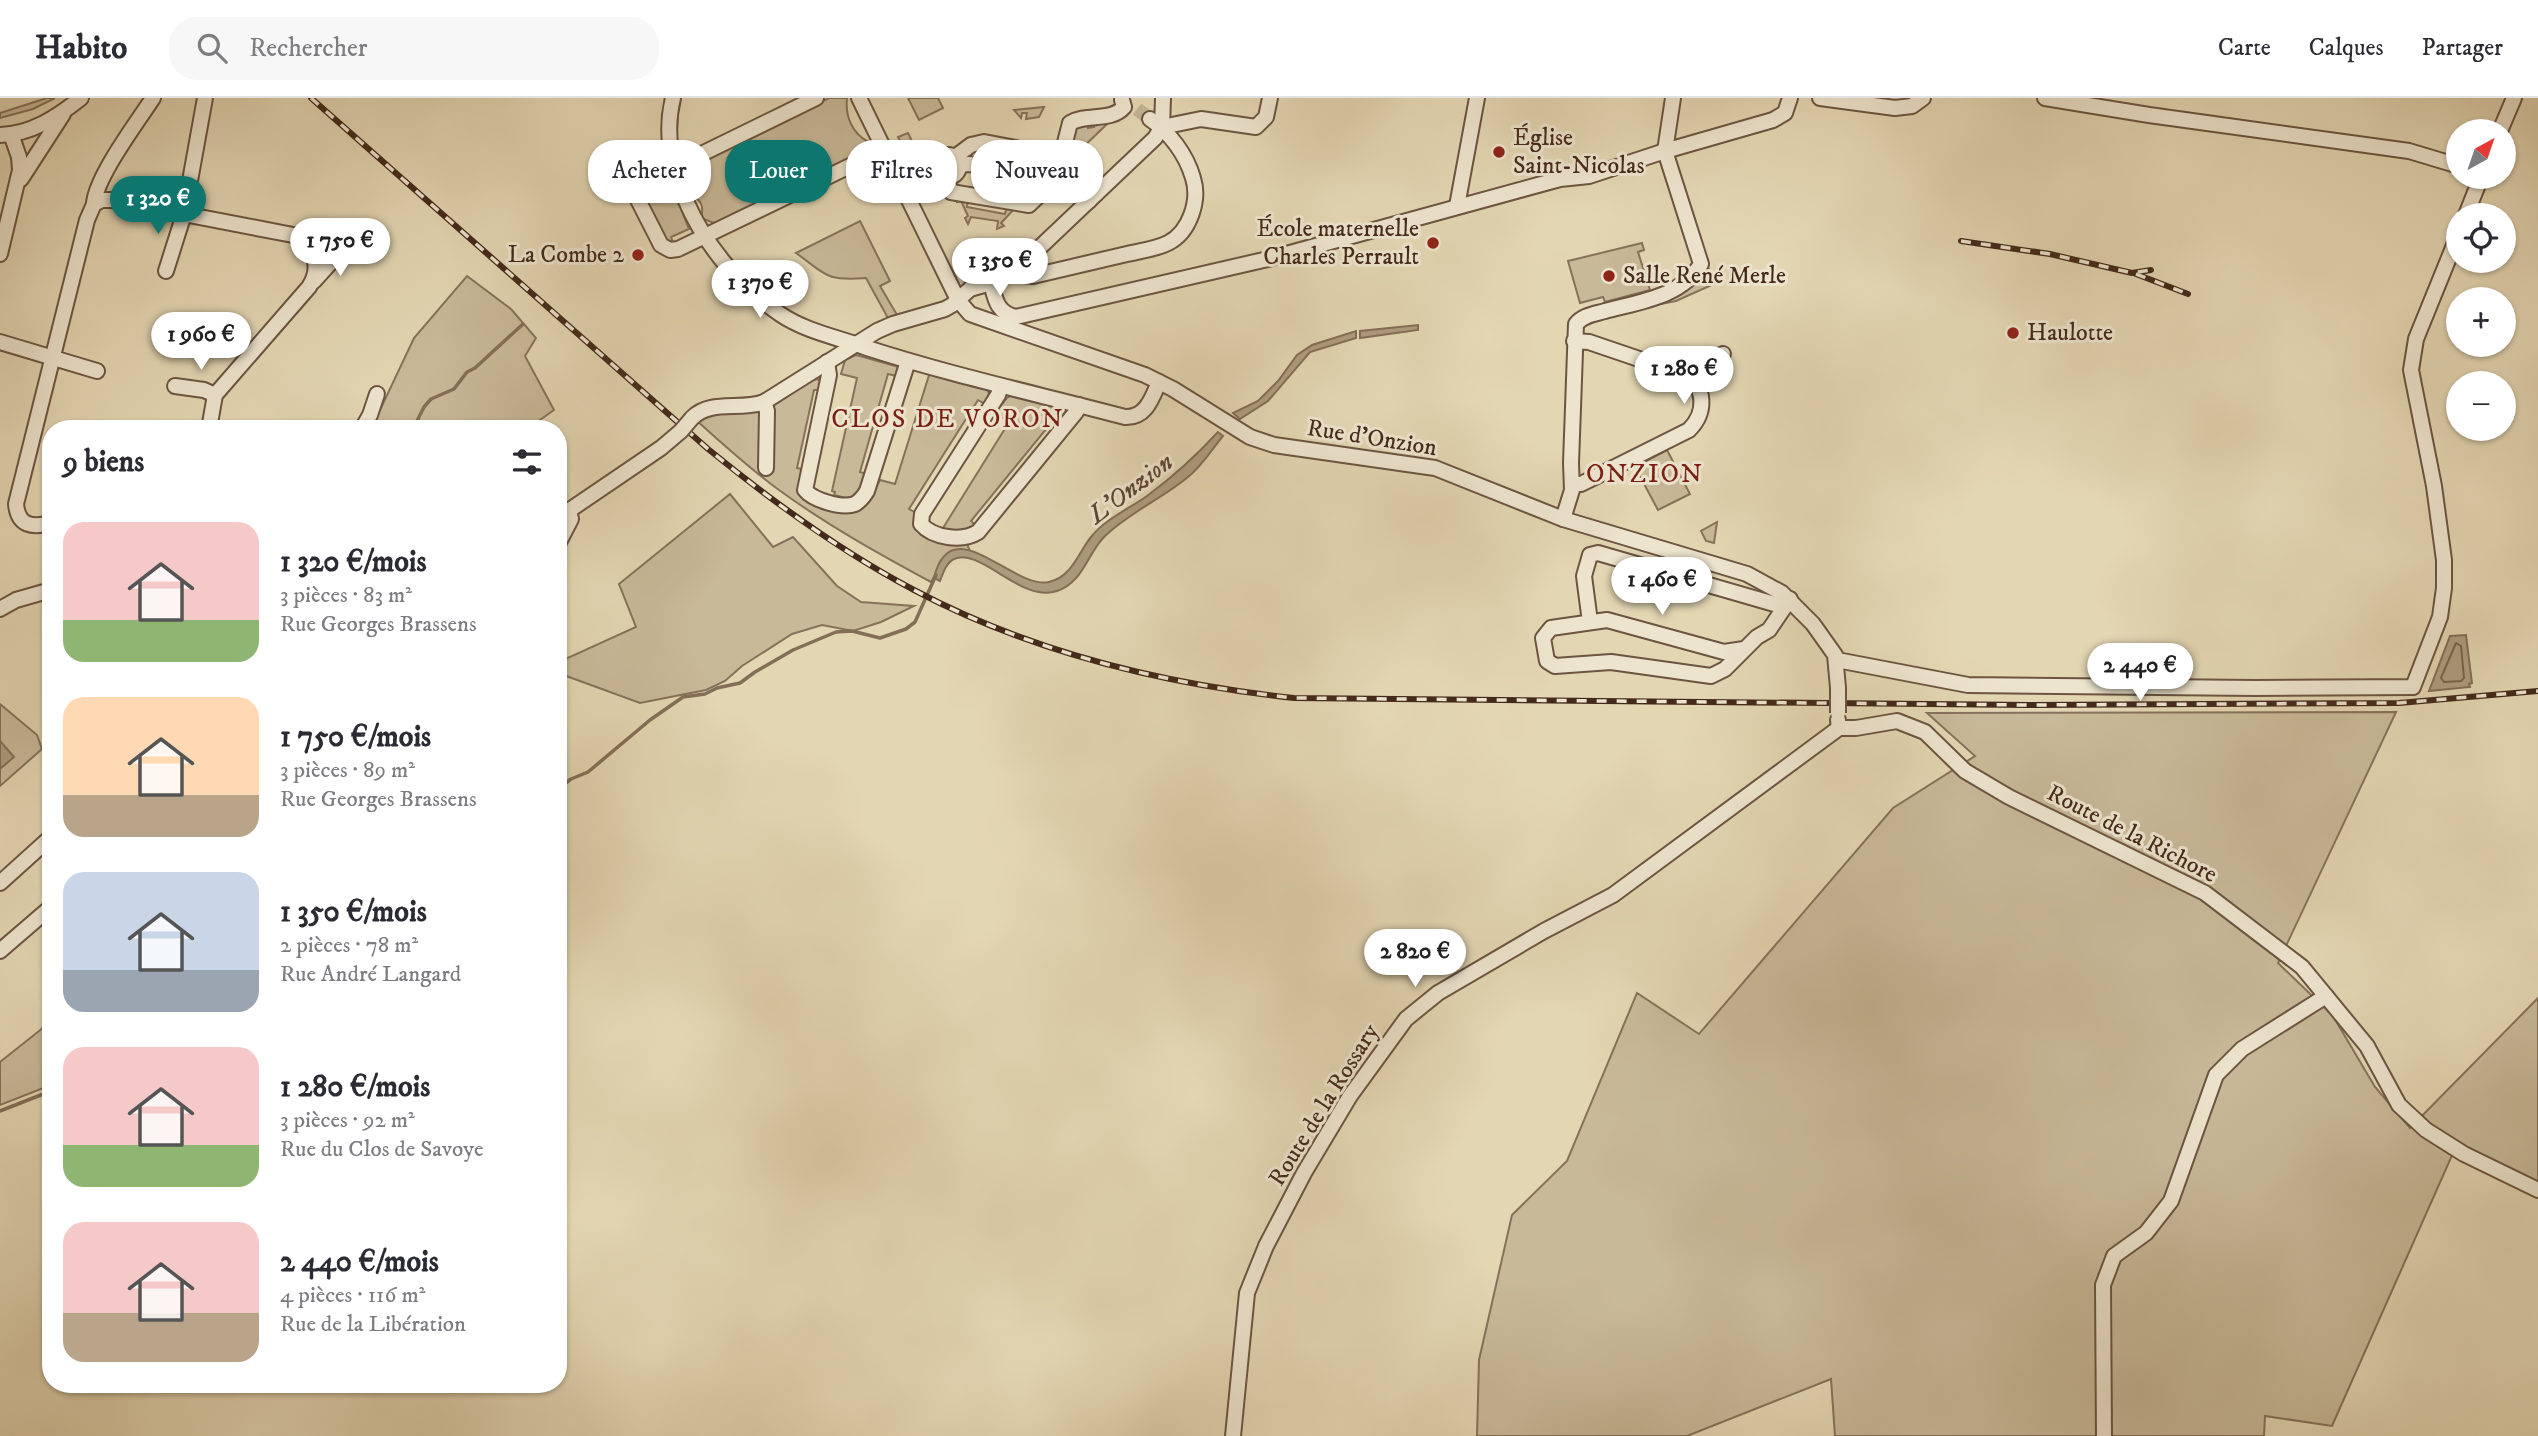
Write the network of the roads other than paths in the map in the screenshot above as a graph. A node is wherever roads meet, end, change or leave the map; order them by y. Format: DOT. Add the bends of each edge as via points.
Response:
graph roads {
  1 [pos="81,98"];
  2 [pos="153,98"];
  3 [pos="205,98"];
  4 [pos="673,98"];
  5 [pos="816,98"];
  6 [pos="859,98"];
  7 [pos="1163,98"];
  8 [pos="1270,98"];
  9 [pos="1477,98"];
  10 [pos="1673,98"];
  11 [pos="1790,98"];
  12 [pos="1820,98"];
  13 [pos="1923,98"];
  14 [pos="2045,98"];
  15 [pos="2514,98"];
  16 [pos="1128,104"];
  17 [pos="67,109"];
  18 [pos="2505,119"];
  19 [pos="1156,123"];
  20 [pos="9,134"];
  21 [pos="669,140"];
  22 [pos="880,140"];
  23 [pos="1067,140"];
  24 [pos="971,146"];
  25 [pos="711,149"];
  26 [pos="1665,151"];
  27 [pos="33,157"];
  28 [pos="957,161"];
  29 [pos="2446,162"];
  30 [pos="971,164"];
  31 [pos="846,168"];
  32 [pos="18,183"];
  33 [pos="1103,188"];
  34 [pos="639,203"];
  35 [pos="688,203"];
  36 [pos="912,203"];
  37 [pos="1087,203"];
  38 [pos="94,204"];
  39 [pos="1457,206"];
  40 [pos="184,214"];
  41 [pos="704,237"];
  42 [pos="341,251"];
  43 [pos="0,254"];
  44 [pos="2446,265"];
  45 [pos="1017,269"];
  46 [pos="166,271"];
  47 [pos="313,282"];
  48 [pos="991,283"];
  49 [pos="958,300"];
  50 [pos="1574,341"];
  51 [pos="0,342"];
  52 [pos="856,344"];
  53 [pos="1723,354"];
  54 [pos="52,356"];
  55 [pos="908,361"];
  56 [pos="827,362"];
  57 [pos="97,371"];
  58 [pos="1691,378"];
  59 [pos="1159,382"];
  60 [pos="176,386"];
  61 [pos="1001,386"];
  62 [pos="377,394"];
  63 [pos="215,395"];
  64 [pos="764,402"];
  65 [pos="1079,405"];
  66 [pos="211,420"];
  67 [pos="367,420"];
  68 [pos="766,468"];
  69 [pos="1573,484"];
  70 [pos="567,512"];
  71 [pos="1563,519"];
  72 [pos="42,525"];
  73 [pos="42,593"];
  74 [pos="1789,601"];
  75 [pos="0,609"];
  76 [pos="1590,622"];
  77 [pos="1744,649"];
  78 [pos="1837,660"];
  79 [pos="1838,720"];
  80 [pos="42,845"];
  81 [pos="0,883"];
  82 [pos="42,915"];
  83 [pos="0,951"];
  84 [pos="2326,996"];
  85 [pos="2538,1190"];
  86 [pos="1233,1436"];
  87 [pos="2104,1436"];
  1 -- 17 [label="street"];
  2 -- 38 [label="street" via="101,180"];
  3 -- 40 [label="street"];
  4 -- 21 [label="street"];
  5 -- 25 [label="street"];
  6 -- 22 [label="street"];
  7 -- 19 [label="street"];
  8 -- 19 [label="street" via="1266,117 1256,127 1201,119"];
  9 -- 39 [label="street"];
  10 -- 26 [label="street"];
  11 -- 26 [label="street" via="1785,113 1773,120"];
  12 -- 13 [label="street" via="1895,108 1912,106"];
  14 -- 29 [label="street" via="2409,151"];
  15 -- 18 [label="street"];
  16 -- 23 [label="street" via="1116,113 1070,123"];
  17 -- 20 [label="street" via="32,129"];
  17 -- 27 [label="street"];
  19 -- 33 [label="street" via="1144,149"];
  19 -- 45 [label="street" via="1185,156 1195,184 1191,215 1178,236 1158,247 1033,276"];
  20 -- 27 [label="street" via="28,143"];
  20 -- 32 [label="street" via="20,163"];
  24 -- 28 [label="street" via="959,152"];
  26 -- 39 [label="street" via="1590,176 1560,179"];
  26 -- 50 [label="street" via="1701,261 1699,268 1670,292 1583,317 1576,324"];
  27 -- 32 [label="street"];
  28 -- 30 [label="street"];
  31 -- 41 [label="street"];
  32 -- 43 [label="street"];
  34 -- 41 [label="street" via="665,248 678,249"];
  35 -- 41 [label="street"];
  36 -- 49 [label="street"];
  37 -- 45 [label="street"];
  38 -- 40 [label="street" via="111,200"];
  38 -- 54 [label="street"];
  39 -- 48 [label="street" via="1268,259 1016,317 1000,310"];
  40 -- 46 [label="street"];
  40 -- 47 [label="street" via="303,239 316,265"];
  41 -- 52 [label="street" via="733,272 780,314"];
  42 -- 47 [label="street"];
  44 -- 78 [label="street" via="2412,354 2415,397 2444,560 2440,617 2413,687 1968,685"];
  45 -- 48 [label="street"];
  47 -- 63 [label="street"];
  48 -- 49 [label="street" via="970,289"];
  49 -- 52 [label="street" via="937,312 893,324"];
  49 -- 59 [label="street, Rue d'Onzion" via="977,318"];
  50 -- 58 [label="street" via="1589,342"];
  50 -- 69 [label="street"];
  51 -- 54 [label="street"];
  52 -- 55 [label="street"];
  52 -- 56 [label="street"];
  53 -- 58 [label="street" via="1705,363"];
  54 -- 57 [label="street"];
  54 -- 72 [label="street" via="16,504 16,513 25,524"];
  55 -- 56 [label="street" via="867,491 848,506 805,490 829,375"];
  55 -- 61 [label="street"];
  56 -- 64 [label="street"];
  58 -- 69 [label="street" via="1702,403 1699,418 1689,430"];
  59 -- 65 [label="street" via="1147,407 1132,417"];
  59 -- 71 [label="street, Rue d'Onzion" via="1250,437 1281,447 1435,468"];
  60 -- 63 [label="street"];
  61 -- 65 [label="street"];
  61 -- 65 [label="street" via="922,514 920,524 929,531 961,537 978,532"];
  62 -- 67 [label="street"];
  63 -- 66 [label="street"];
  64 -- 68 [label="street"];
  64 -- 70 [label="street, bridge" via="706,408 661,448"];
  69 -- 71 [label="street"];
  71 -- 74 [label="street, Rue d'Onzion" via="1728,566 1767,583"];
  73 -- 75 [label="street"];
  74 -- 76 [label="street" via="1778,605 1594,554 1584,576"];
  74 -- 77 [label="street" via="1769,631"];
  74 -- 78 [label="street, Rue d'Onzion" via="1824,638"];
  76 -- 77 [label="street" via="1615,622 1724,652"];
  76 -- 77 [label="street" via="1547,630 1543,638 1550,665 1609,662 1711,676"];
  78 -- 79 [label="street, bridge"];
  79 -- 84 [label="street, Route de la Richore" via="1856,728 1897,722 1925,732 1965,771 2009,797 2204,893 2302,967"];
  79 -- 86 [label="street, Route de la Rossary" via="1826,735 1613,895 1437,993 1406,1019 1350,1096 1266,1246 1247,1293"];
  80 -- 81 [label="street"];
  82 -- 83 [label="street"];
  84 -- 85 [label="street, Route de la Richore" via="2367,1046 2399,1105 2426,1130 2463,1154"];
  84 -- 87 [label="street" via="2242,1049 2216,1075 2171,1201 2146,1233 2114,1256 2103,1285"];
}
